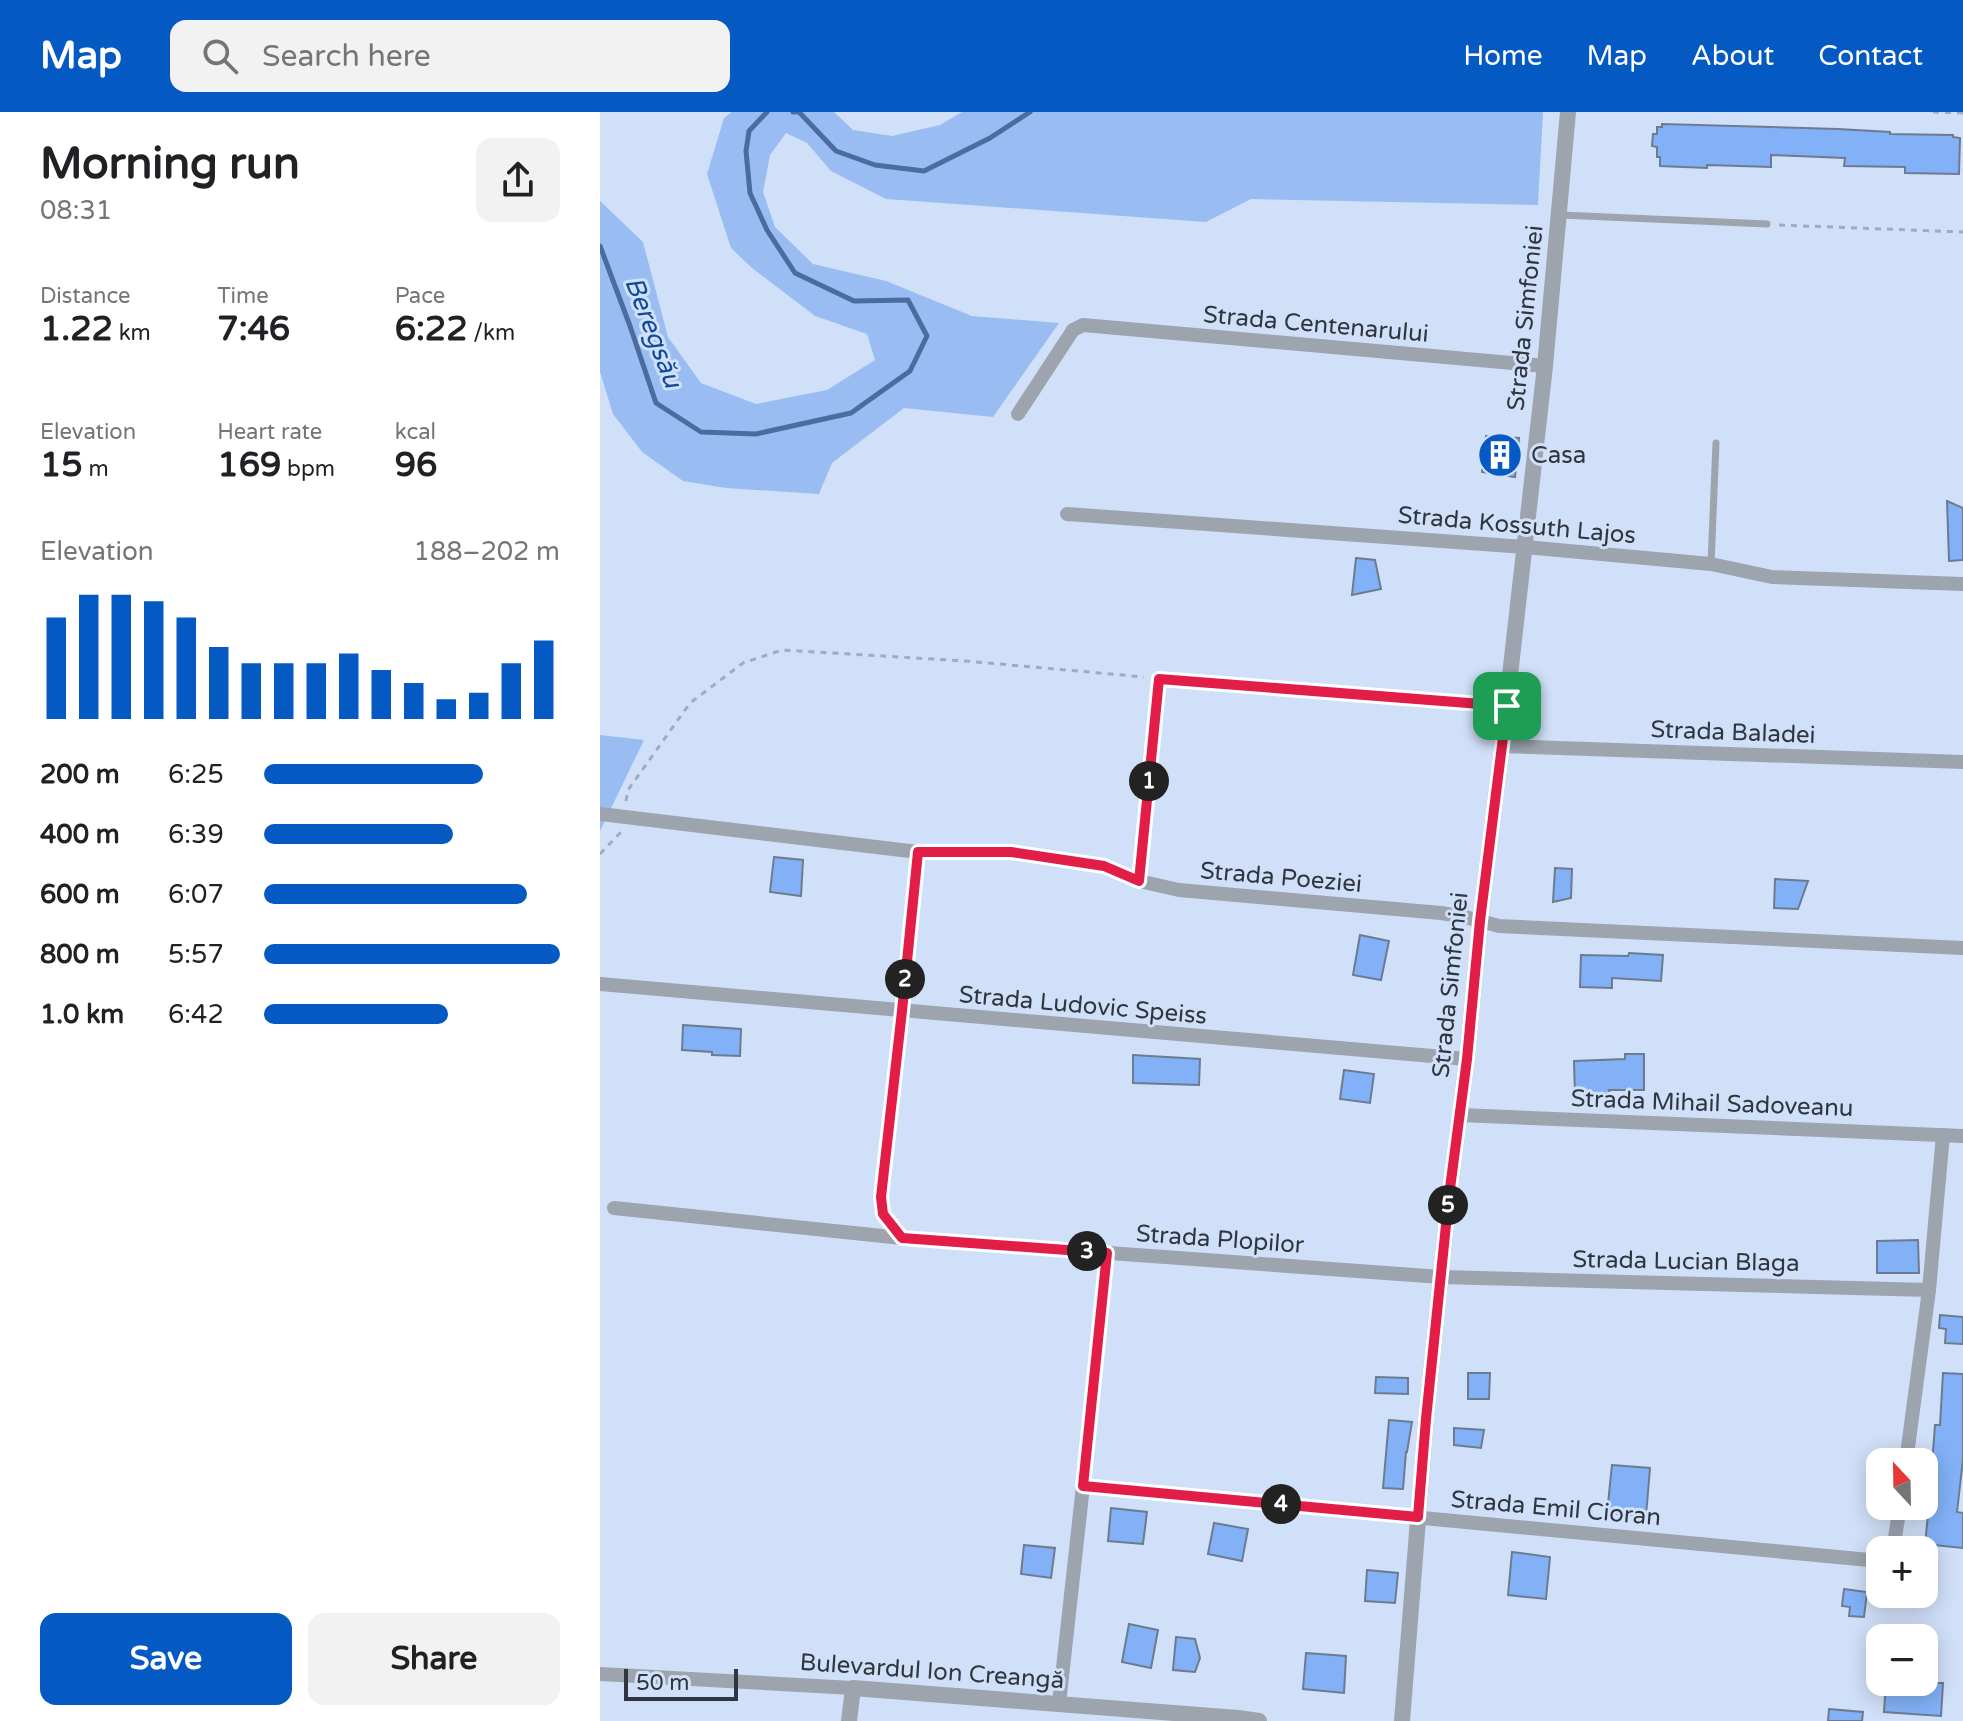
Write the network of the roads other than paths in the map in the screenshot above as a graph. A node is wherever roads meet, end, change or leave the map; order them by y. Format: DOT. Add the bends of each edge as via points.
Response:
graph roads {
  1 [pos="1568,112"];
  2 [pos="1559,215"];
  3 [pos="1767,224"];
  4 [pos="1545,366"];
  5 [pos="1018,414"];
  6 [pos="1716,443"];
  7 [pos="1067,514"];
  8 [pos="1525,547"];
  9 [pos="1711,564"];
  10 [pos="1963,584"];
  11 [pos="1507,706"];
  12 [pos="1502,746"];
  13 [pos="1963,762"];
  14 [pos="600,814"];
  15 [pos="918,852"];
  16 [pos="1139,881"];
  17 [pos="1480,921"];
  18 [pos="1963,948"];
  19 [pos="600,984"];
  20 [pos="902,1011"];
  21 [pos="1467,1059"];
  22 [pos="1460,1115"];
  23 [pos="1943,1135"];
  24 [pos="1963,1136"];
  25 [pos="614,1208"];
  26 [pos="902,1238"];
  27 [pos="1107,1253"];
  28 [pos="1441,1277"];
  29 [pos="1929,1290"];
  30 [pos="1908,1448"];
  31 [pos="1083,1486"];
  32 [pos="1418,1517"];
  33 [pos="1866,1560"];
  34 [pos="600,1674"];
  35 [pos="853,1688"];
  36 [pos="1059,1704"];
  37 [pos="849,1721"];
  38 [pos="1259,1721"];
  39 [pos="1402,1721"];
  1 -- 2 [label="street, Strada Simfoniei"];
  2 -- 3 [label="lane"];
  2 -- 4 [label="street, Strada Simfoniei"];
  4 -- 5 [label="street, Strada Centenarului" via="1083,325 1073,330"];
  4 -- 8 [label="street, Strada Simfoniei"];
  6 -- 9 [label="lane"];
  7 -- 8 [label="street, Strada Kossuth Lajos"];
  8 -- 9 [label="street, Strada Kossuth Lajos"];
  8 -- 11 [label="street, Strada Simfoniei"];
  9 -- 10 [label="street, Strada Kossuth Lajos" via="1772,577"];
  11 -- 12 [label="street, Strada Simfoniei"];
  11 -- 16 [label="street" via="1159,679"];
  12 -- 13 [label="street, Strada Baladei"];
  12 -- 17 [label="street, Strada Simfoniei"];
  14 -- 15 [label="street, Strada Poeziei"];
  15 -- 16 [label="street, Strada Poeziei" via="1011,852 1104,866"];
  15 -- 20 [label="street"];
  16 -- 17 [label="street, Strada Poeziei" via="1179,890"];
  17 -- 18 [label="street, Strada Poeziei"];
  17 -- 21 [label="street, Strada Simfoniei"];
  19 -- 20 [label="street, Strada Ludovic Speiss"];
  20 -- 21 [label="street, Strada Ludovic Speiss"];
  20 -- 26 [label="street" via="881,1197 883,1214"];
  21 -- 22 [label="street, Strada Simfoniei"];
  22 -- 23 [label="street, Strada Mihail Sadoveanu"];
  22 -- 28 [label="street, Strada Simfoniei"];
  23 -- 24 [label="street, Strada Mihail Sadoveanu"];
  23 -- 29 [label="street"];
  25 -- 26 [label="street, Strada Plopilor"];
  26 -- 27 [label="street, Strada Plopilor"];
  27 -- 28 [label="street, Strada Plopilor"];
  27 -- 31 [label="street"];
  28 -- 29 [label="street, Strada Lucian Blaga"];
  28 -- 32 [label="street, Strada Simfoniei"];
  29 -- 30 [label="street"];
  31 -- 32 [label="street, Strada Emil Cioran"];
  31 -- 36 [label="street"];
  32 -- 33 [label="street, Strada Emil Cioran"];
  32 -- 39 [label="street, Strada Simfoniei"];
  34 -- 35 [label="street, Bulevardul Ion Creangă"];
  35 -- 36 [label="street, Bulevardul Ion Creangă"];
  35 -- 37 [label="street"];
  36 -- 38 [label="street, Bulevardul Ion Creangă"];
}
